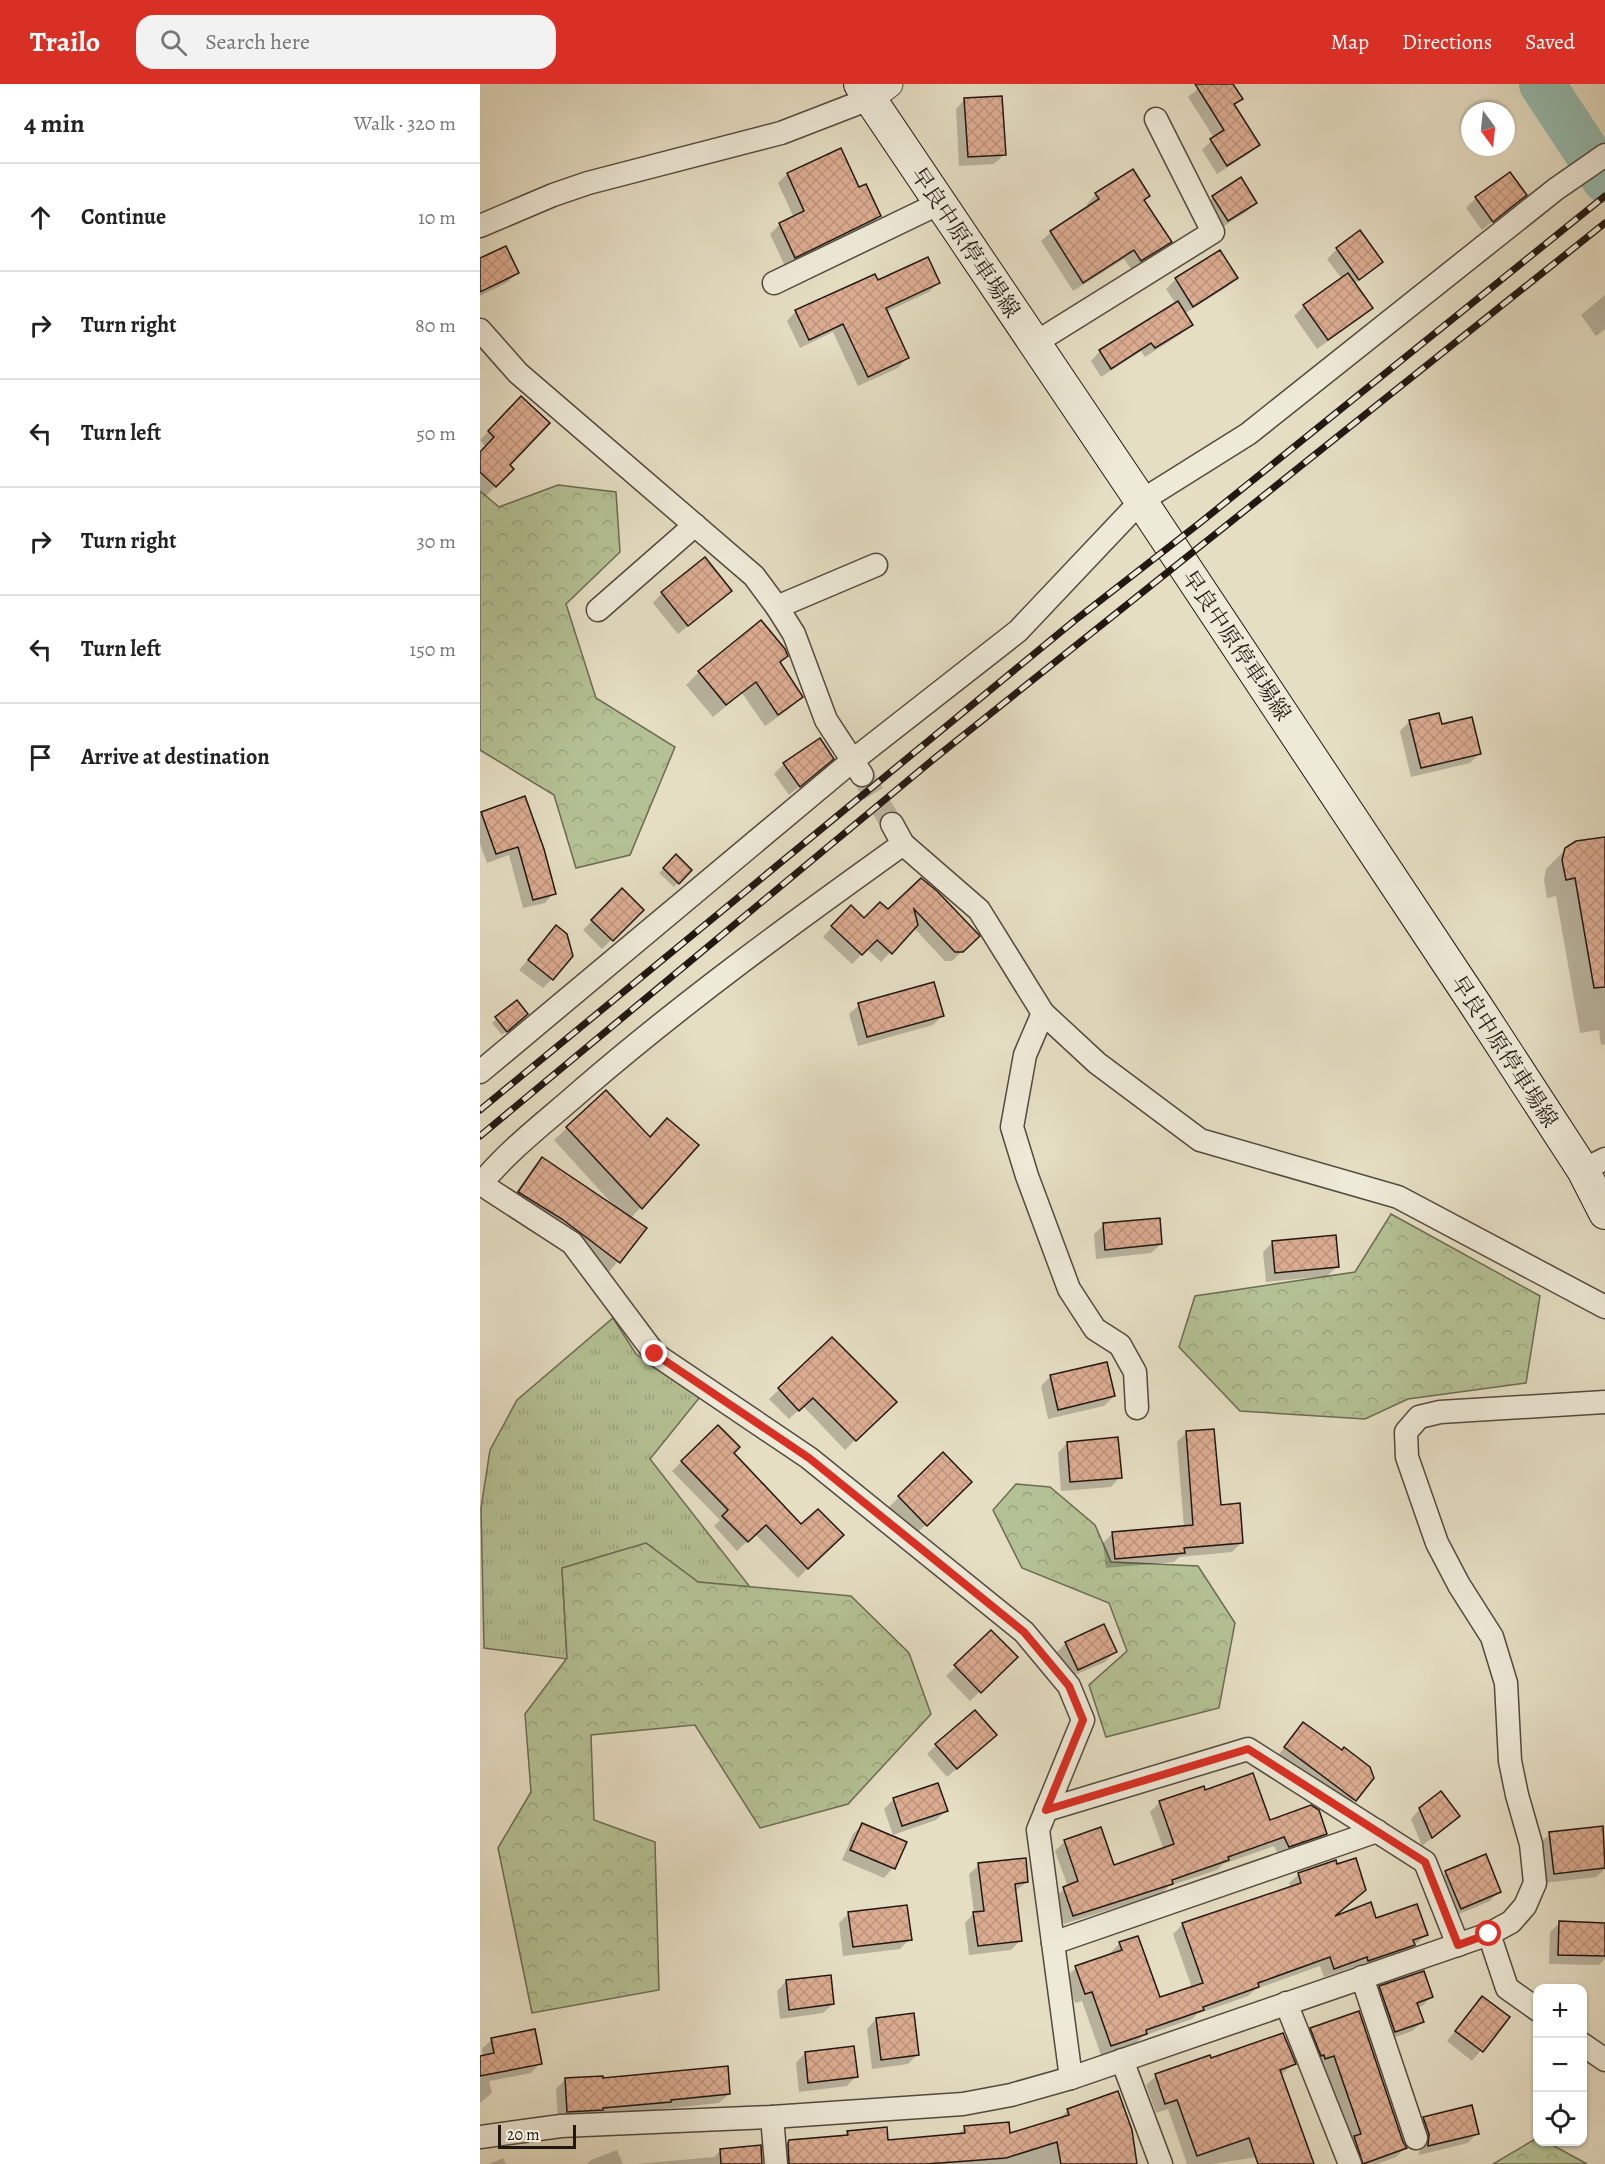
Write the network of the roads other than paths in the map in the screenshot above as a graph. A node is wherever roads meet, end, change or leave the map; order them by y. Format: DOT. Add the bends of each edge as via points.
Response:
graph roads {
  1 [pos="873,89"];
  2 [pos="1156,119"];
  3 [pos="1605,155"];
  4 [pos="940,203"];
  5 [pos="480,226"];
  6 [pos="774,284"];
  7 [pos="480,330"];
  8 [pos="1035,343"];
  9 [pos="1141,501"];
  10 [pos="695,525"];
  11 [pos="876,565"];
  12 [pos="777,607"];
  13 [pos="598,610"];
  14 [pos="857,769"];
  15 [pos="892,824"];
  16 [pos="903,843"];
  17 [pos="1043,1013"];
  18 [pos="480,1072"];
  19 [pos="1594,1165"];
  20 [pos="481,1184"];
  21 [pos="1605,1213"];
  22 [pos="1605,1307"];
  23 [pos="1605,1402"];
  24 [pos="1137,1408"];
  25 [pos="1046,1810"];
  26 [pos="1377,1831"];
  27 [pos="1489,1934"];
  28 [pos="1053,1942"];
  29 [pos="1458,1945"];
  30 [pos="1362,1977"];
  31 [pos="1286,2003"];
  32 [pos="1533,2006"];
  33 [pos="1587,2047"];
  34 [pos="1122,2060"];
  35 [pos="1605,2060"];
  36 [pos="1071,2078"];
  37 [pos="772,2117"];
  38 [pos="480,2137"];
  39 [pos="1416,2138"];
  40 [pos="776,2164"];
  41 [pos="1161,2164"];
  42 [pos="1350,2164"];
  1 -- 4 [label="main road, 早良中原停車場線"];
  1 -- 5 [label="street" via="782,133 580,186"];
  2 -- 8 [label="street" via="1213,232"];
  3 -- 9 [label="street" via="1556,189 1248,434"];
  4 -- 6 [label="street"];
  4 -- 8 [label="main road, 早良中原停車場線"];
  7 -- 10 [label="street" via="518,373"];
  8 -- 9 [label="main road, 早良中原停車場線"];
  9 -- 14 [label="street" via="1018,631"];
  9 -- 19 [label="main road, 早良中原停車場線"];
  10 -- 12 [label="street" via="754,576"];
  10 -- 13 [label="street"];
  11 -- 12 [label="street"];
  12 -- 14 [label="street" via="794,634 826,720"];
  14 -- 18 [label="street"];
  15 -- 16 [label="street"];
  16 -- 17 [label="street" via="979,910"];
  16 -- 20 [label="street" via="764,943 625,1054 497,1164"];
  17 -- 22 [label="street" via="1097,1063 1200,1140 1398,1197"];
  17 -- 24 [label="street" via="1025,1055 1012,1127 1069,1289 1095,1329 1120,1345 1135,1372"];
  19 -- 21 [label="main road, 早良中原停車場線"];
  20 -- 25 [label="street" via="572,1243 655,1354 809,1458 1024,1632 1069,1686 1083,1720"];
  23 -- 27 [label="street" via="1440,1413 1419,1417 1406,1432 1407,1457 1437,1543 1492,1637 1506,1683 1510,1761 1531,1844 1534,1883 1525,1906 1511,1922"];
  25 -- 26 [label="street" via="1248,1749"];
  25 -- 28 [label="street" via="1038,1830"];
  26 -- 28 [label="street"];
  26 -- 29 [label="street" via="1425,1862"];
  27 -- 29 [label="street"];
  27 -- 32 [label="street" via="1507,1988"];
  28 -- 36 [label="street"];
  29 -- 30 [label="street"];
  30 -- 31 [label="street"];
  30 -- 39 [label="street"];
  31 -- 34 [label="street"];
  31 -- 42 [label="street"];
  33 -- 35 [label="street"];
  34 -- 36 [label="street"];
  34 -- 41 [label="street"];
  36 -- 37 [label="street" via="963,2104"];
  37 -- 38 [label="street" via="561,2126"];
  37 -- 40 [label="street"];
}
